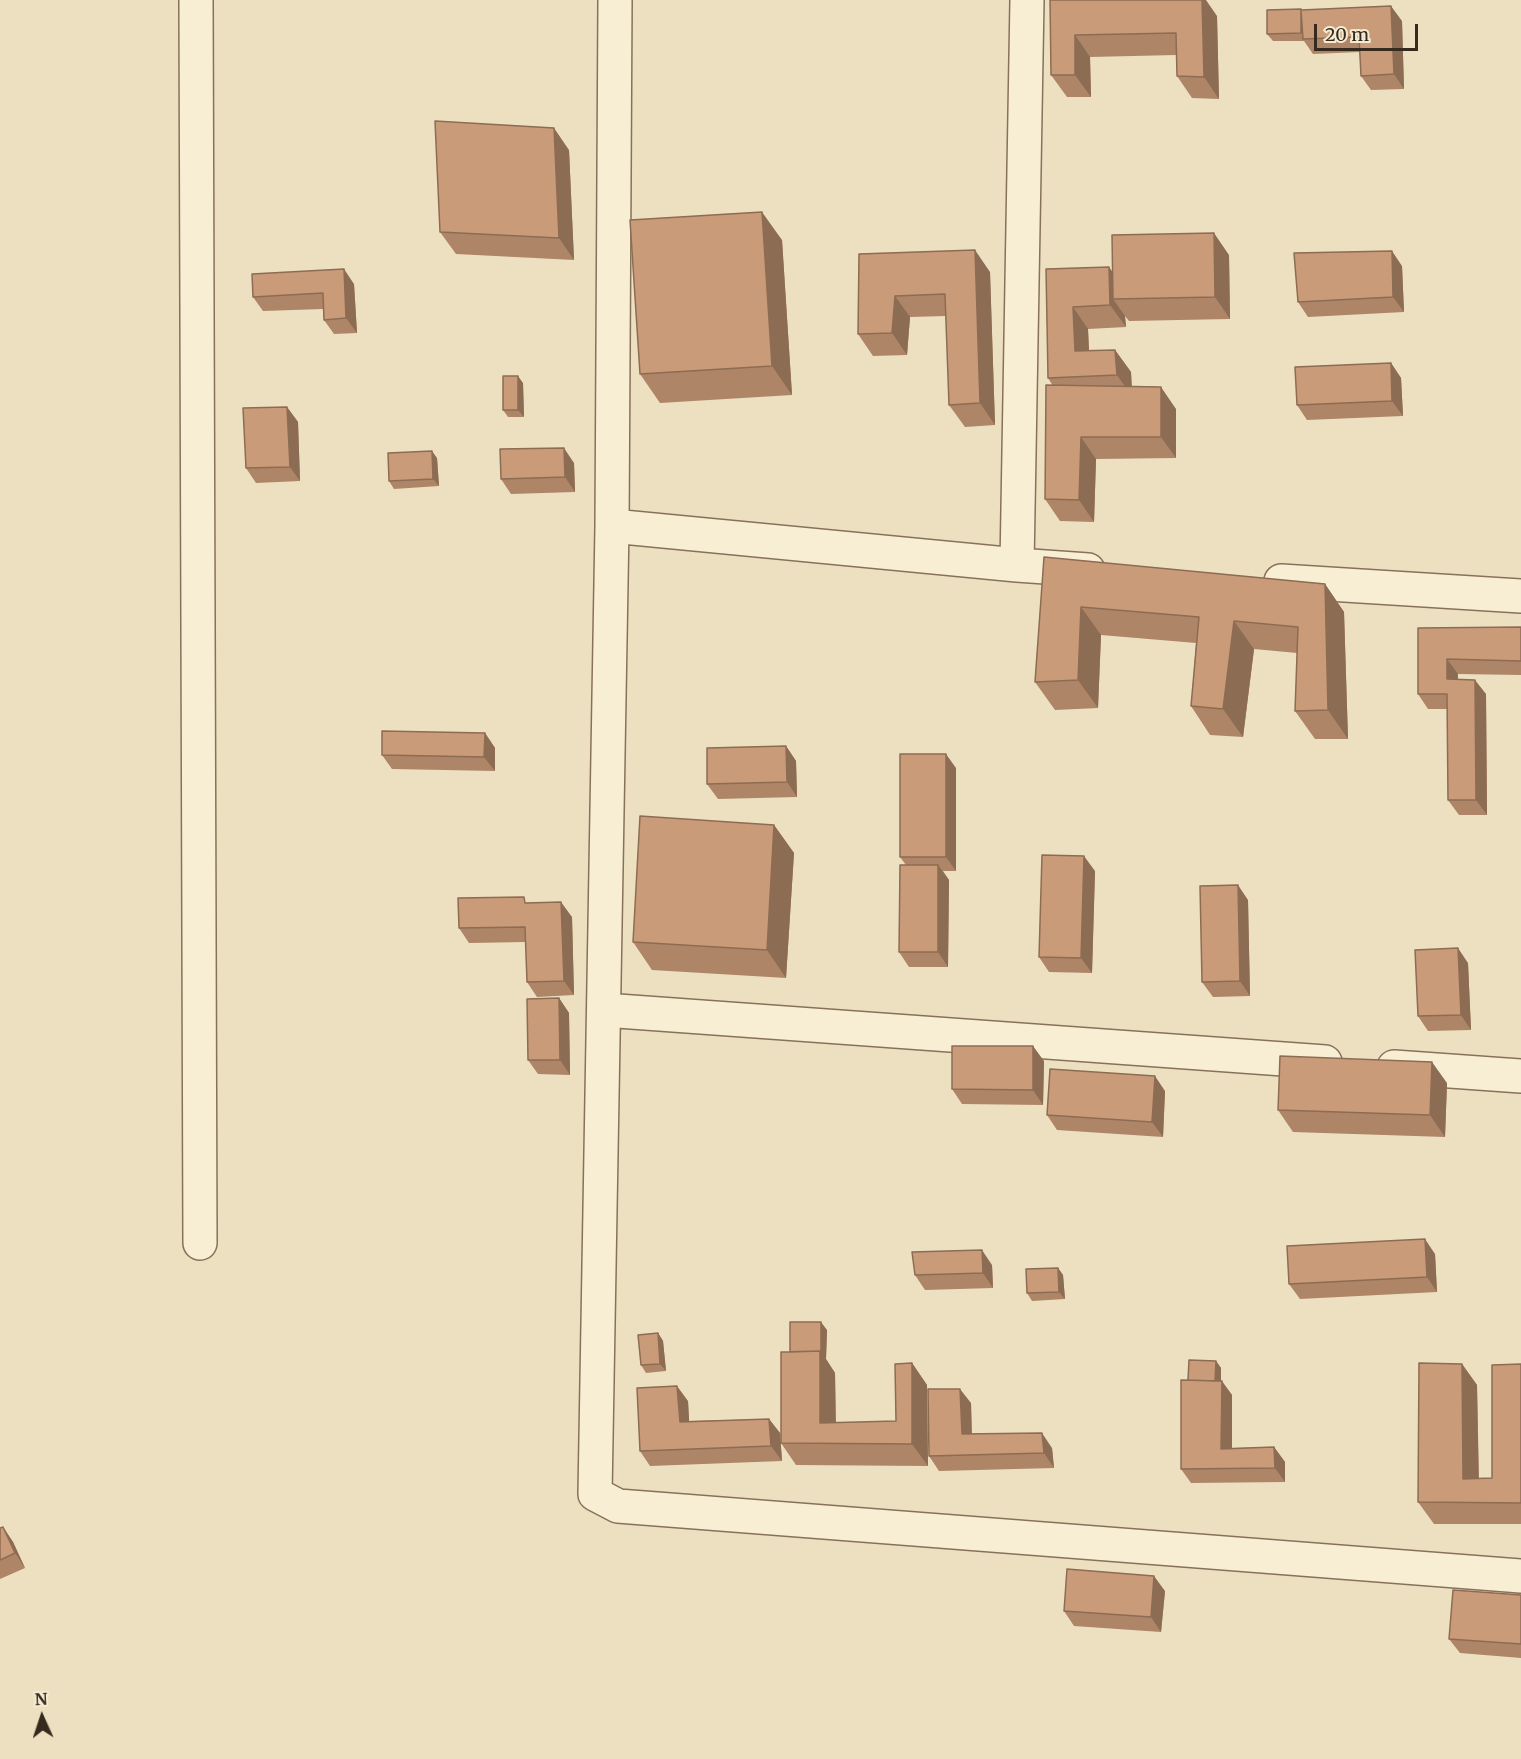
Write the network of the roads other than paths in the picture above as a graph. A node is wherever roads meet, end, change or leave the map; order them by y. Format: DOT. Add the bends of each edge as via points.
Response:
graph roads {
  1 [pos="196,0"];
  2 [pos="615,0"];
  3 [pos="1027,0"];
  4 [pos="612,526"];
  5 [pos="1017,565"];
  6 [pos="1122,572"];
  7 [pos="1251,580"];
  8 [pos="1521,596"];
  9 [pos="604,1010"];
  10 [pos="1521,1076"];
  11 [pos="200,1243"];
  12 [pos="1521,1576"];
  1 -- 11 [label="street"];
  2 -- 4 [label="street"];
  3 -- 5 [label="street"];
  4 -- 5 [label="street"];
  4 -- 9 [label="street"];
  5 -- 6 [label="street"];
  7 -- 8 [label="street"];
  9 -- 10 [label="street"];
  9 -- 12 [label="street" via="595,1494 618,1506"];
}
